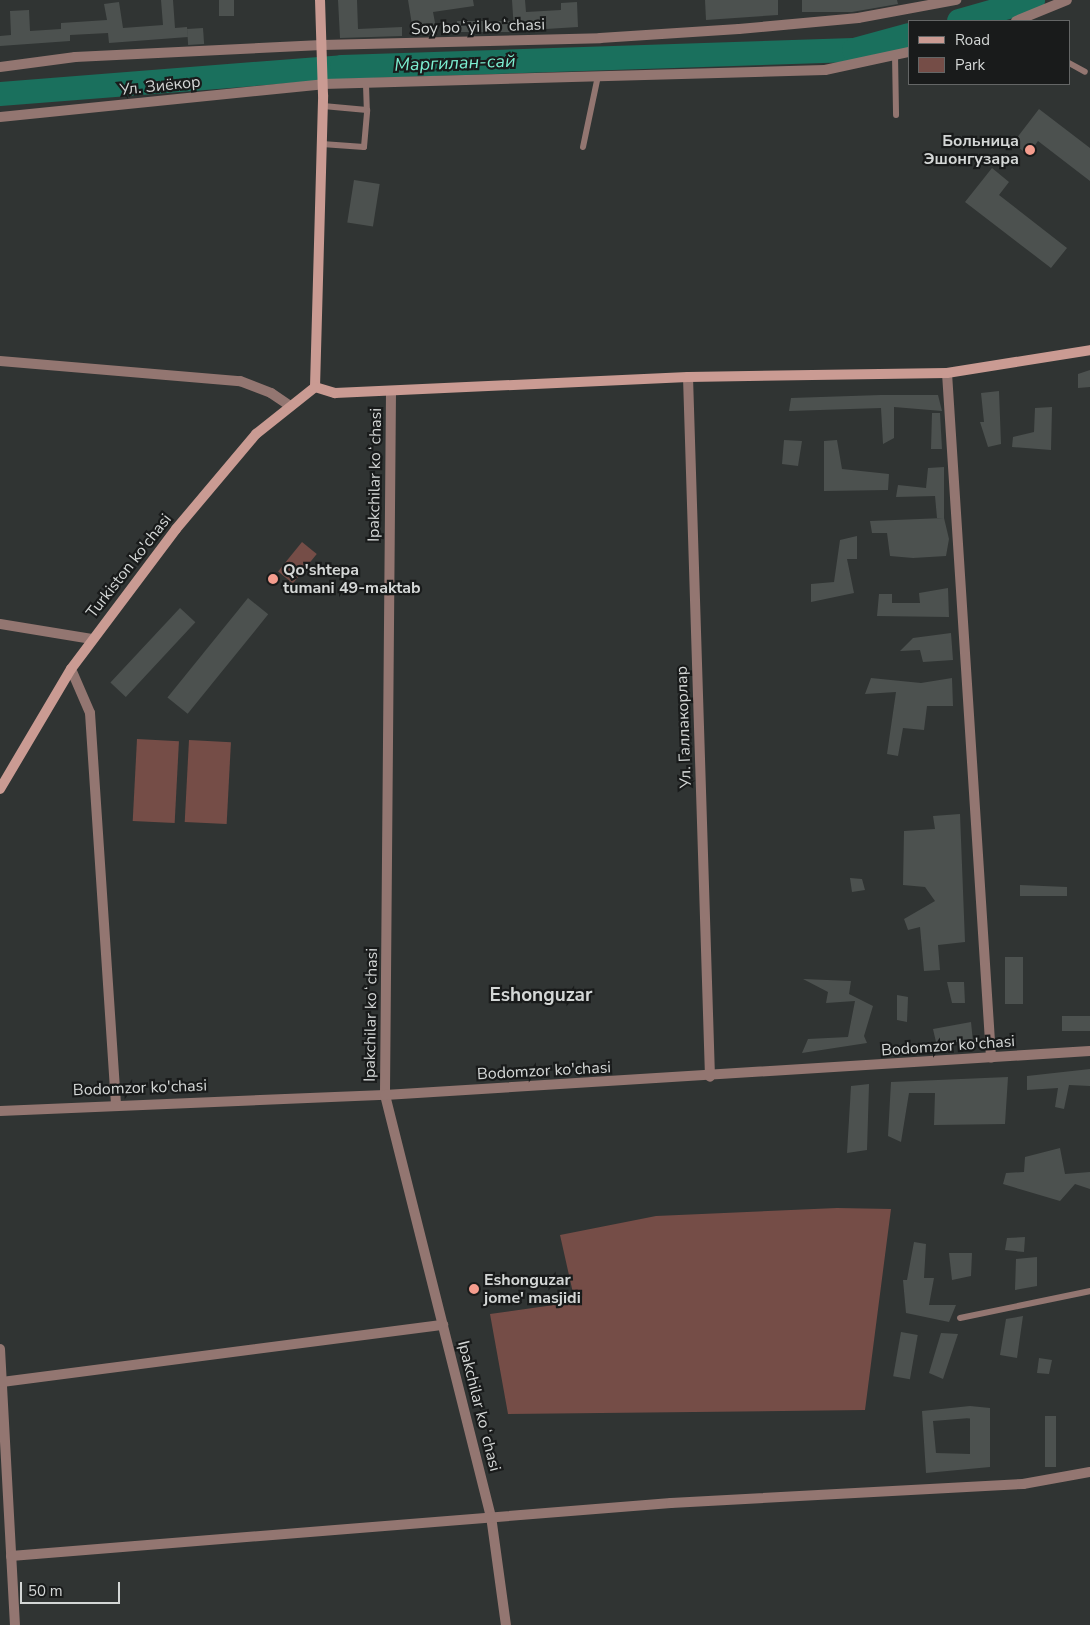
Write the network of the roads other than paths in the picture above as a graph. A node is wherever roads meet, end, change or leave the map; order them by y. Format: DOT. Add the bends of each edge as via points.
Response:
graph roads {
  1 [pos="320,0"];
  2 [pos="956,0"];
  3 [pos="1067,0"];
  4 [pos="1018,20"];
  5 [pos="322,44"];
  6 [pos="908,52"];
  7 [pos="895,56"];
  8 [pos="1070,64"];
  9 [pos="0,67"];
  10 [pos="1085,72"];
  11 [pos="598,76"];
  12 [pos="366,85"];
  13 [pos="323,89"];
  14 [pos="323,106"];
  15 [pos="367,110"];
  16 [pos="896,115"];
  17 [pos="0,117"];
  18 [pos="322,144"];
  19 [pos="583,147"];
  20 [pos="1090,350"];
  21 [pos="0,361"];
  22 [pos="947,373"];
  23 [pos="688,377"];
  24 [pos="315,388"];
  25 [pos="391,391"];
  26 [pos="290,406"];
  27 [pos="0,624"];
  28 [pos="92,639"];
  29 [pos="71,669"];
  30 [pos="1,786"];
  31 [pos="1090,1051"];
  32 [pos="991,1058"];
  33 [pos="710,1077"];
  34 [pos="385,1095"];
  35 [pos="116,1103"];
  36 [pos="0,1111"];
  37 [pos="1090,1291"];
  38 [pos="960,1318"];
  39 [pos="443,1326"];
  40 [pos="0,1349"];
  41 [pos="2,1382"];
  42 [pos="1090,1472"];
  43 [pos="491,1516"];
  44 [pos="11,1556"];
  45 [pos="15,1625"];
  46 [pos="506,1625"];
  1 -- 5 [label="street"];
  2 -- 5 [label="street, Soy boʻyi koʻchasi" via="858,18 739,29 600,38"];
  3 -- 4 [label="street"];
  5 -- 9 [label="street, Soy boʻyi koʻchasi" via="75,57"];
  5 -- 13 [label="street"];
  6 -- 7 [label="street, Ул. Зиёкор"];
  7 -- 11 [label="street, Ул. Зиёкор" via="825,70"];
  7 -- 16 [label="lane"];
  8 -- 10 [label="lane"];
  11 -- 12 [label="street, Ул. Зиёкор"];
  11 -- 19 [label="lane"];
  12 -- 13 [label="street, Ул. Зиёкор"];
  12 -- 15 [label="lane"];
  13 -- 14 [label="street"];
  13 -- 17 [label="street, Ул. Зиёкор"];
  14 -- 15 [label="lane"];
  14 -- 18 [label="street"];
  15 -- 18 [label="lane" via="364,147"];
  18 -- 24 [label="street"];
  20 -- 22 [label="street"];
  21 -- 26 [label="street" via="240,381 271,392"];
  22 -- 23 [label="street"];
  22 -- 32 [label="street"];
  23 -- 25 [label="street"];
  23 -- 33 [label="street, Ул. Галлакорлар"];
  24 -- 25 [label="street" via="335,393"];
  24 -- 26 [label="street, Turkiston ko'chasi"];
  25 -- 34 [label="street, Ipakchilar koʻchasi"];
  26 -- 28 [label="street, Turkiston ko'chasi" via="256,434"];
  27 -- 28 [label="street"];
  28 -- 29 [label="street, Turkiston ko'chasi"];
  29 -- 30 [label="street, Turkiston ko'chasi"];
  29 -- 35 [label="street" via="90,713"];
  31 -- 32 [label="street, Bodomzor ko'chasi"];
  32 -- 33 [label="street, Bodomzor ko'chasi"];
  33 -- 34 [label="street, Bodomzor ko'chasi"];
  34 -- 35 [label="street, Bodomzor ko'chasi"];
  34 -- 39 [label="street, Ipakchilar koʻchasi"];
  35 -- 36 [label="street, Bodomzor ko'chasi"];
  37 -- 38 [label="lane"];
  39 -- 41 [label="street"];
  39 -- 43 [label="street, Ipakchilar koʻchasi"];
  40 -- 41 [label="street"];
  41 -- 44 [label="street"];
  42 -- 43 [label="street" via="1023,1484"];
  43 -- 44 [label="street"];
  43 -- 46 [label="street, Ipakchilar koʻchasi"];
  44 -- 45 [label="street"];
}
